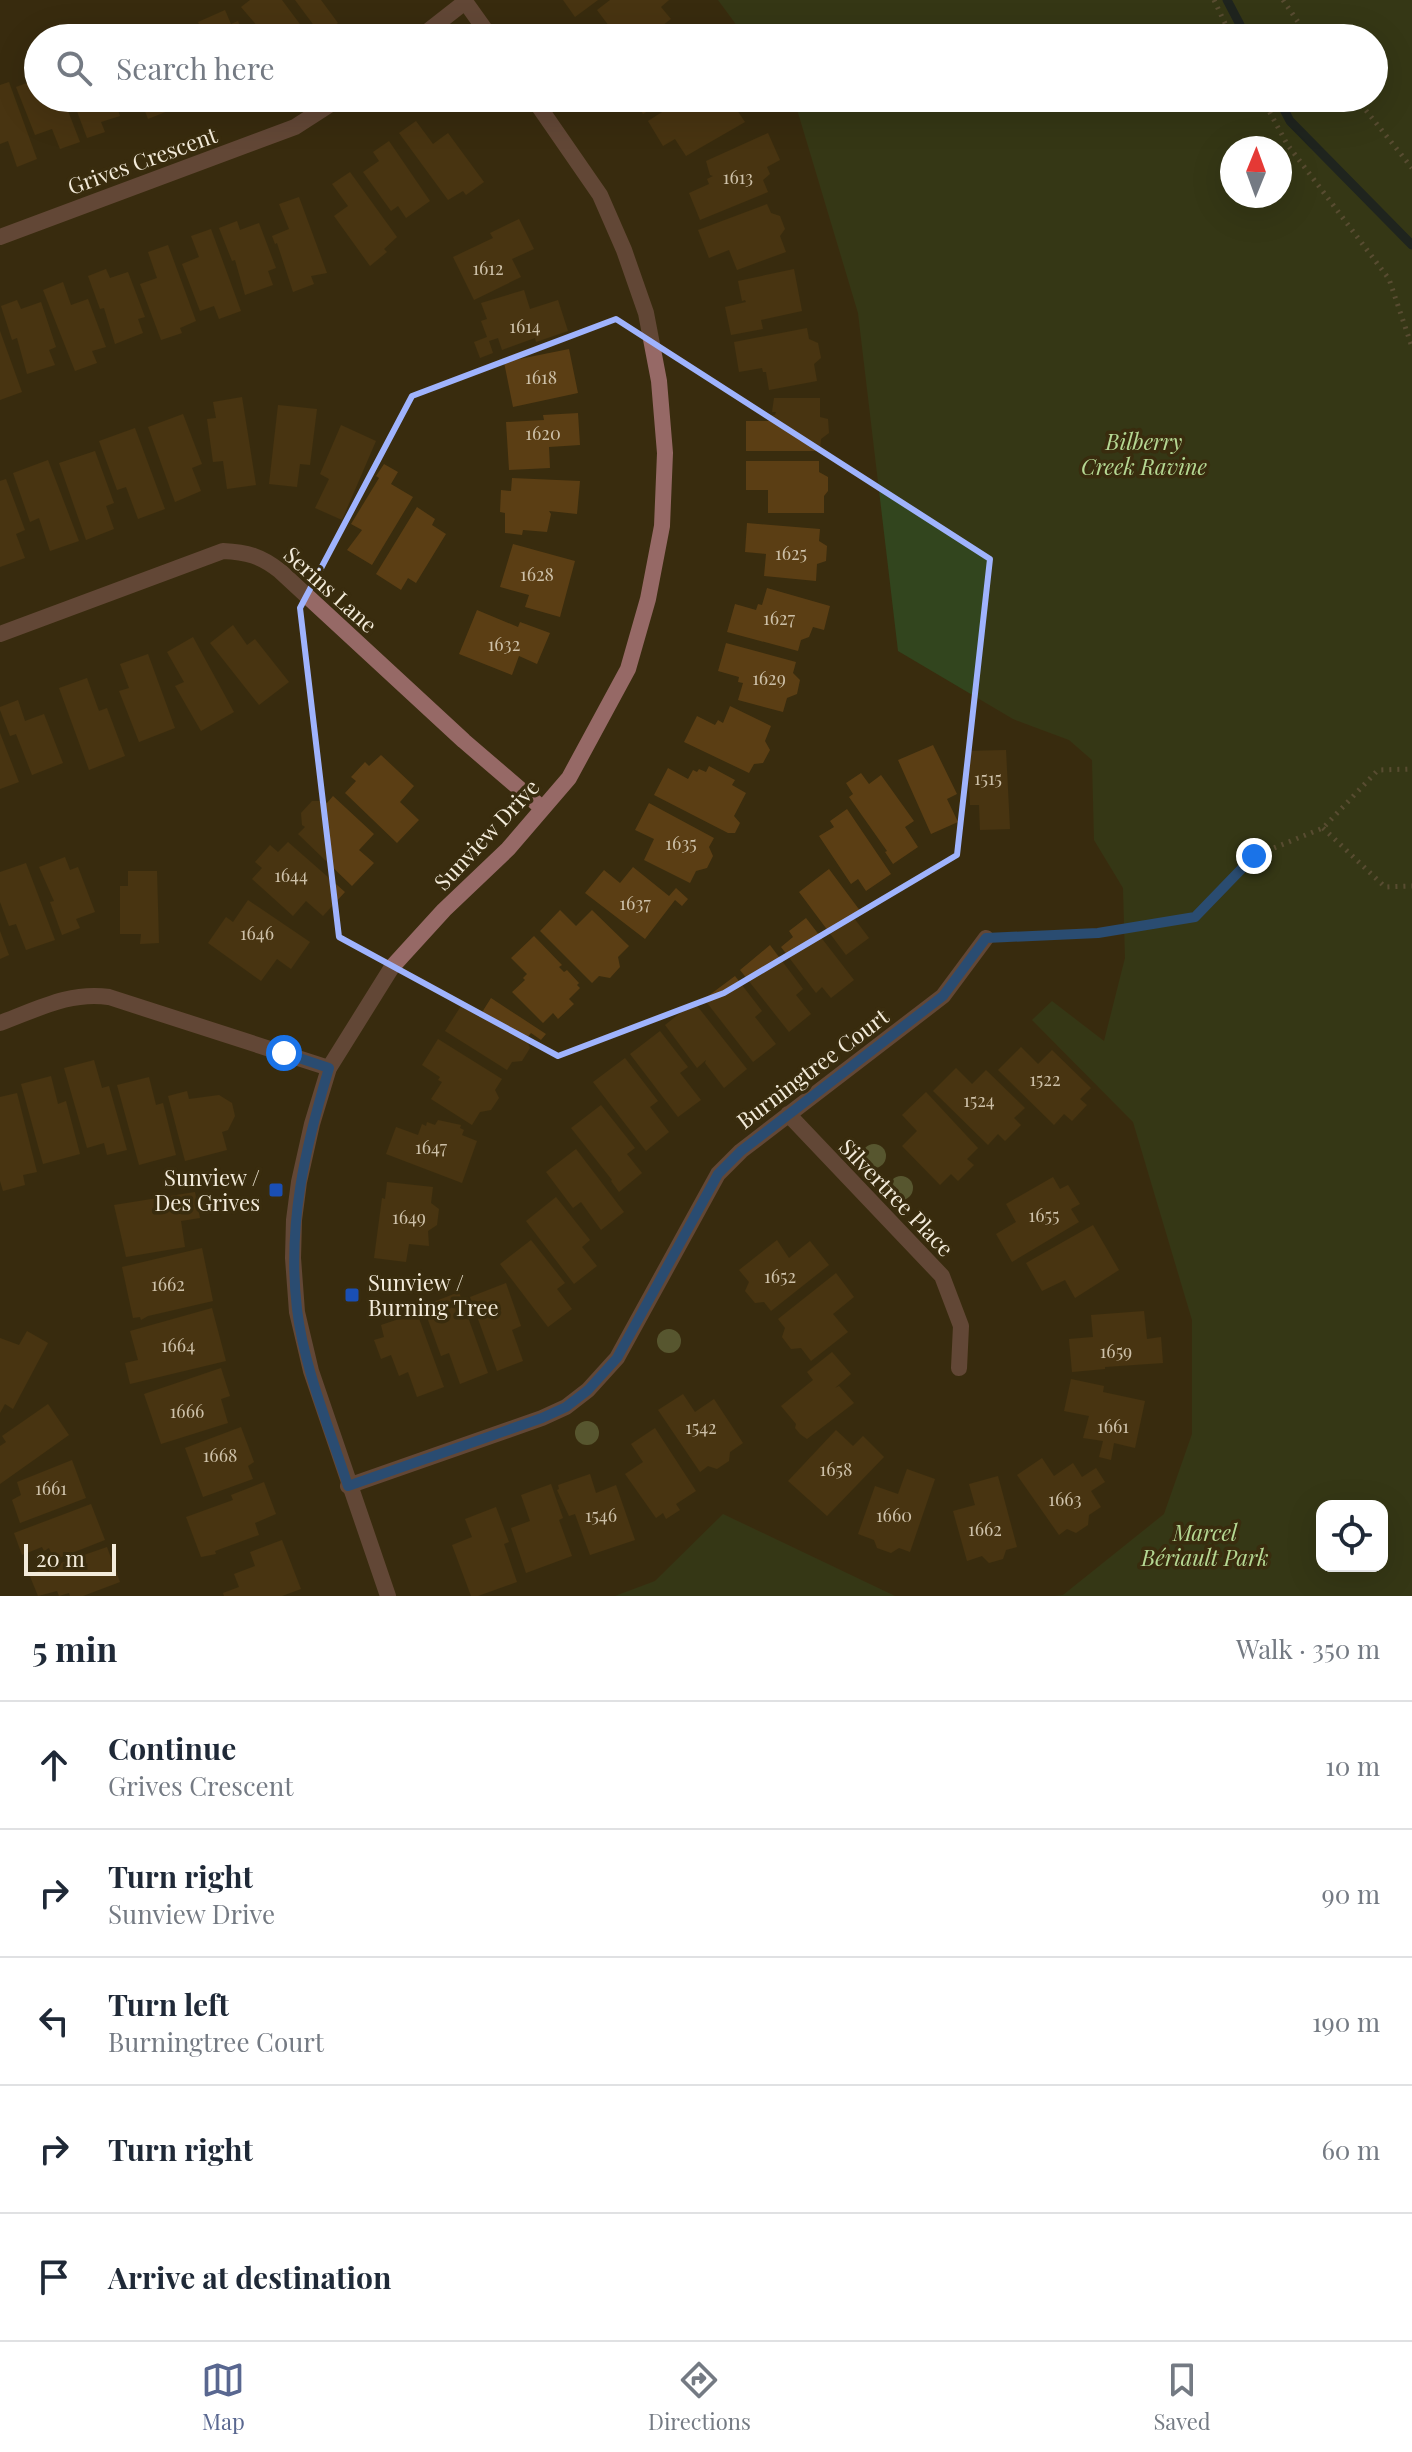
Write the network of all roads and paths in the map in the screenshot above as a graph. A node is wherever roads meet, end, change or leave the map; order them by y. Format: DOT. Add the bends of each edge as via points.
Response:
graph roads {
  1 [pos="1214,0"];
  2 [pos="1283,0"];
  3 [pos="464,1"];
  4 [pos="436,24"];
  5 [pos="481,24"];
  6 [pos="1225,24"];
  7 [pos="1299,24"];
  8 [pos="318,112"];
  9 [pos="543,112"];
  10 [pos="1270,112"];
  11 [pos="1367,112"];
  12 [pos="1412,168"];
  13 [pos="0,237"];
  14 [pos="1412,347"];
  15 [pos="0,634"];
  16 [pos="1412,769"];
  17 [pos="542,808"];
  18 [pos="1323,828"];
  19 [pos="1412,886"];
  20 [pos="986,938"];
  21 [pos="0,1023"];
  22 [pos="329,1068"];
  23 [pos="788,1114"];
  24 [pos="959,1368"];
  25 [pos="348,1486"];
  26 [pos="388,1596"];
  1 -- 6 [label="path"];
  2 -- 7 [label="path"];
  3 -- 4 [label="street"];
  3 -- 5 [label="street"];
  8 -- 13 [label="street, Grives Crescent" via="295,127"];
  9 -- 17 [label="street, Sunview Drive" via="600,195 624,250 646,313 665,453 662,526 628,669 569,778"];
  10 -- 14 [label="path" via="1287,144 1389,279"];
  11 -- 12 [label="path"];
  15 -- 17 [label="street, Serins Lane" via="223,551 263,558"];
  16 -- 18 [label="path" via="1378,770"];
  17 -- 22 [label="street, Sunview Drive" via="392,967"];
  18 -- 19 [label="path" via="1385,887"];
  18 -- 20 [label="path" via="1254,856 1195,917 1098,933"];
  20 -- 23 [label="street, Burningtree Court" via="943,996"];
  21 -- 22 [label="street" via="89,994"];
  22 -- 25 [label="street, Sunview Drive" via="299,1182 293,1258 297,1312 311,1371"];
  23 -- 24 [label="street, Silvertree Place" via="942,1276 961,1326"];
  23 -- 25 [label="street, Burningtree Court" via="718,1174 617,1358 588,1390 542,1418"];
  25 -- 26 [label="street, Sunview Drive"];
}
